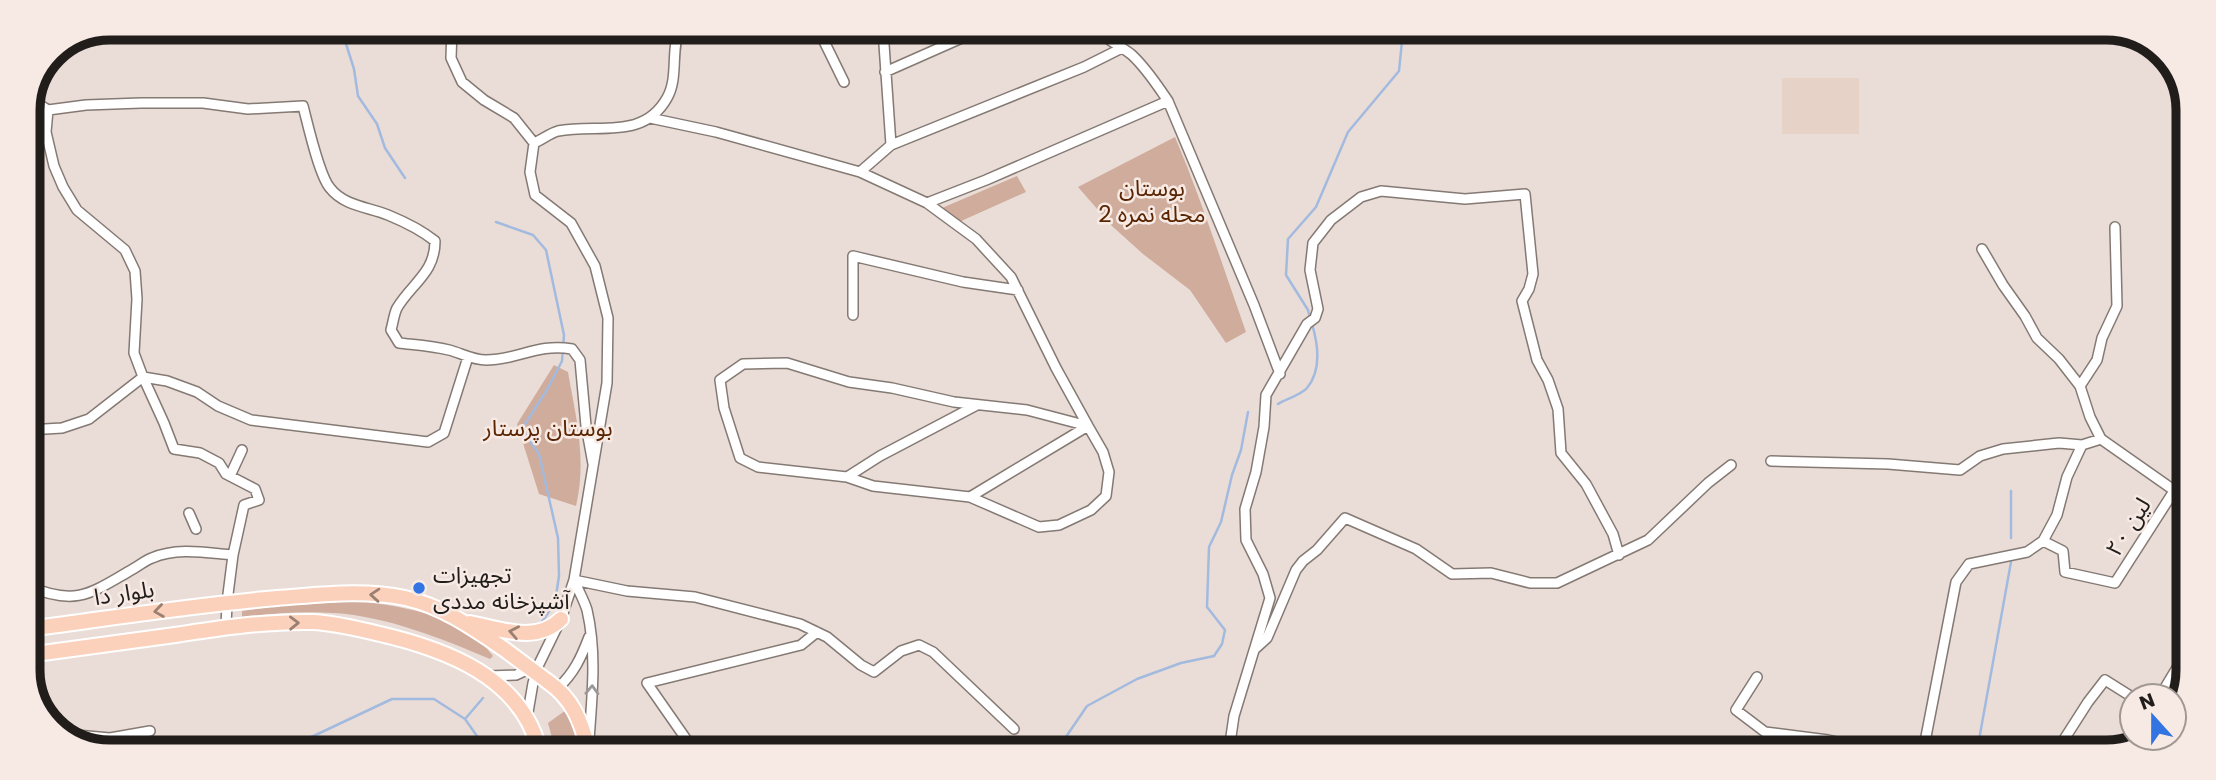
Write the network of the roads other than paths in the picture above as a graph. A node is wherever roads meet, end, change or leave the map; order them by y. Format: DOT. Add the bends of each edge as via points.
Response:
graph roads {
  1 [pos="452,40"];
  2 [pos="676,40"];
  3 [pos="823,40"];
  4 [pos="884,40"];
  5 [pos="958,40"];
  6 [pos="1110,40"];
  7 [pos="1122,48"];
  8 [pos="886,72"];
  9 [pos="844,82"];
  10 [pos="1168,101"];
  11 [pos="41,105"];
  12 [pos="48,110"];
  13 [pos="650,118"];
  14 [pos="534,144"];
  15 [pos="891,145"];
  16 [pos="860,172"];
  17 [pos="927,203"];
  18 [pos="2115,227"];
  19 [pos="1982,249"];
  20 [pos="1018,290"];
  21 [pos="853,315"];
  22 [pos="468,357"];
  23 [pos="1280,374"];
  24 [pos="143,377"];
  25 [pos="2080,386"];
  26 [pos="977,405"];
  27 [pos="1088,426"];
  28 [pos="40,429"];
  29 [pos="2101,439"];
  30 [pos="2082,444"];
  31 [pos="242,450"];
  32 [pos="1771,461"];
  33 [pos="593,464"];
  34 [pos="1731,465"];
  35 [pos="230,476"];
  36 [pos="847,477"];
  37 [pos="2174,491"];
  38 [pos="970,498"];
  39 [pos="189,513"];
  40 [pos="195,529"];
  41 [pos="2043,541"];
  42 [pos="233,555"];
  43 [pos="1619,555"];
  44 [pos="574,580"];
  45 [pos="40,591"];
  46 [pos="227,603"];
  47 [pos="561,620"];
  48 [pos="463,622"];
  49 [pos="40,627"];
  50 [pos="226,627"];
  51 [pos="590,632"];
  52 [pos="817,632"];
  53 [pos="1255,649"];
  54 [pos="40,653"];
  55 [pos="488,676"];
  56 [pos="546,676"];
  57 [pos="1757,677"];
  58 [pos="2118,688"];
  59 [pos="527,718"];
  60 [pos="1014,729"];
  61 [pos="150,731"];
  62 [pos="88,736"];
  63 [pos="536,740"];
  64 [pos="586,740"];
  65 [pos="589,740"];
  66 [pos="687,740"];
  67 [pos="1230,740"];
  68 [pos="1828,740"];
  69 [pos="1925,740"];
  70 [pos="2064,740"];
  1 -- 14 [label="street" via="451,58 462,82 514,117"];
  2 -- 13 [label="street" via="668,97"];
  3 -- 9 [label="street"];
  4 -- 8 [label="street"];
  5 -- 8 [label="street"];
  6 -- 7 [label="street"];
  7 -- 10 [label="street" via="1153,77"];
  7 -- 15 [label="street"];
  8 -- 15 [label="street"];
  10 -- 17 [label="street"];
  10 -- 23 [label="street"];
  11 -- 12 [label="street"];
  12 -- 22 [label="street" via="141,103 248,109 303,106 328,186 342,200 416,227 435,240 435,256 396,309 391,330 399,343"];
  12 -- 24 [label="street" via="46,132 63,187 78,211 125,250 135,271 134,353"];
  13 -- 14 [label="street" via="625,128 557,131"];
  13 -- 16 [label="street"];
  14 -- 33 [label="street" via="530,172 535,195 571,223 595,266 608,318 607,383"];
  15 -- 16 [label="street"];
  16 -- 17 [label="street"];
  17 -- 20 [label="street" via="976,239"];
  18 -- 25 [label="street" via="2117,306 2097,360"];
  19 -- 25 [label="street" via="2036,338"];
  20 -- 21 [label="street" via="853,256"];
  20 -- 27 [label="street"];
  22 -- 24 [label="street" via="444,433 428,442 251,420 197,392"];
  22 -- 33 [label="street" via="507,359 533,349 572,349 580,360"];
  23 -- 43 [label="street" via="1318,309 1310,270 1313,243 1331,220 1362,197 1381,191 1465,199 1525,194 1533,274 1522,301 1537,360 1558,408 1561,453 1586,484"];
  23 -- 53 [label="street" via="1266,395 1264,427 1245,509 1246,540 1270,598"];
  24 -- 28 [label="street" via="89,419"];
  24 -- 35 [label="street" via="174,449 200,453 219,463"];
  25 -- 29 [label="street"];
  26 -- 27 [label="street" via="1027,410"];
  26 -- 36 [label="street"];
  26 -- 36 [label="street" via="849,382 787,363 743,364 720,380 740,458 758,467"];
  27 -- 38 [label="street"];
  27 -- 38 [label="street" via="1109,472 1106,496 1091,510 1059,526 1039,527"];
  29 -- 30 [label="street"];
  29 -- 37 [label="street"];
  30 -- 32 [label="street" via="2003,449 1980,456 1960,470"];
  30 -- 41 [label="street"];
  31 -- 35 [label="street"];
  33 -- 44 [label="street"];
  34 -- 43 [label="street" via="1648,540"];
  35 -- 42 [label="street" via="256,489 259,500 244,505"];
  36 -- 38 [label="street" via="873,486"];
  37 -- 41 [label="street, لین ۲۰" via="2115,583 2065,572 2063,551"];
  39 -- 40 [label="street"];
  41 -- 69 [label="street" via="2027,552 1969,564 1956,582"];
  42 -- 45 [label="street" via="189,551 162,555 95,591 69,598"];
  42 -- 46 [label="street"];
  43 -- 53 [label="street" via="1557,583 1530,583 1491,573 1452,574 1416,549 1345,517 1296,570 1267,638"];
  44 -- 47 [label="street"];
  44 -- 51 [label="street" via="586,607"];
  44 -- 52 [label="street" via="627,591 695,597"];
  48 -- 46 [label="main road, بلوار دا, one-way" via="405,598 373,594"];
  46 -- 49 [label="main road, بلوار دا, one-way"];
  46 -- 50 [label="street"];
  47 -- 48 [label="main road, one-way" via="551,629 529,635"];
  47 -- 56 [label="street"];
  48 -- 56 [label="main road, bridge"];
  50 -- 54 [label="main road"];
  50 -- 55 [label="main road, one-way" via="342,625 445,653"];
  51 -- 56 [label="street" via="572,674"];
  65 -- 51 [label="street, one-way" via="593,696"];
  52 -- 60 [label="street" via="874,672 901,651 919,645 933,652"];
  52 -- 66 [label="street" via="801,645 647,682"];
  53 -- 67 [label="street"];
  55 -- 56 [label="street"];
  55 -- 59 [label="main road"];
  56 -- 59 [label="street" via="531,691"];
  56 -- 64 [label="main road" via="574,707"];
  57 -- 68 [label="street" via="1735,710 1765,732"];
  58 -- 70 [label="street" via="2105,680"];
  59 -- 63 [label="main road"];
  61 -- 62 [label="street" via="110,738"];
}
